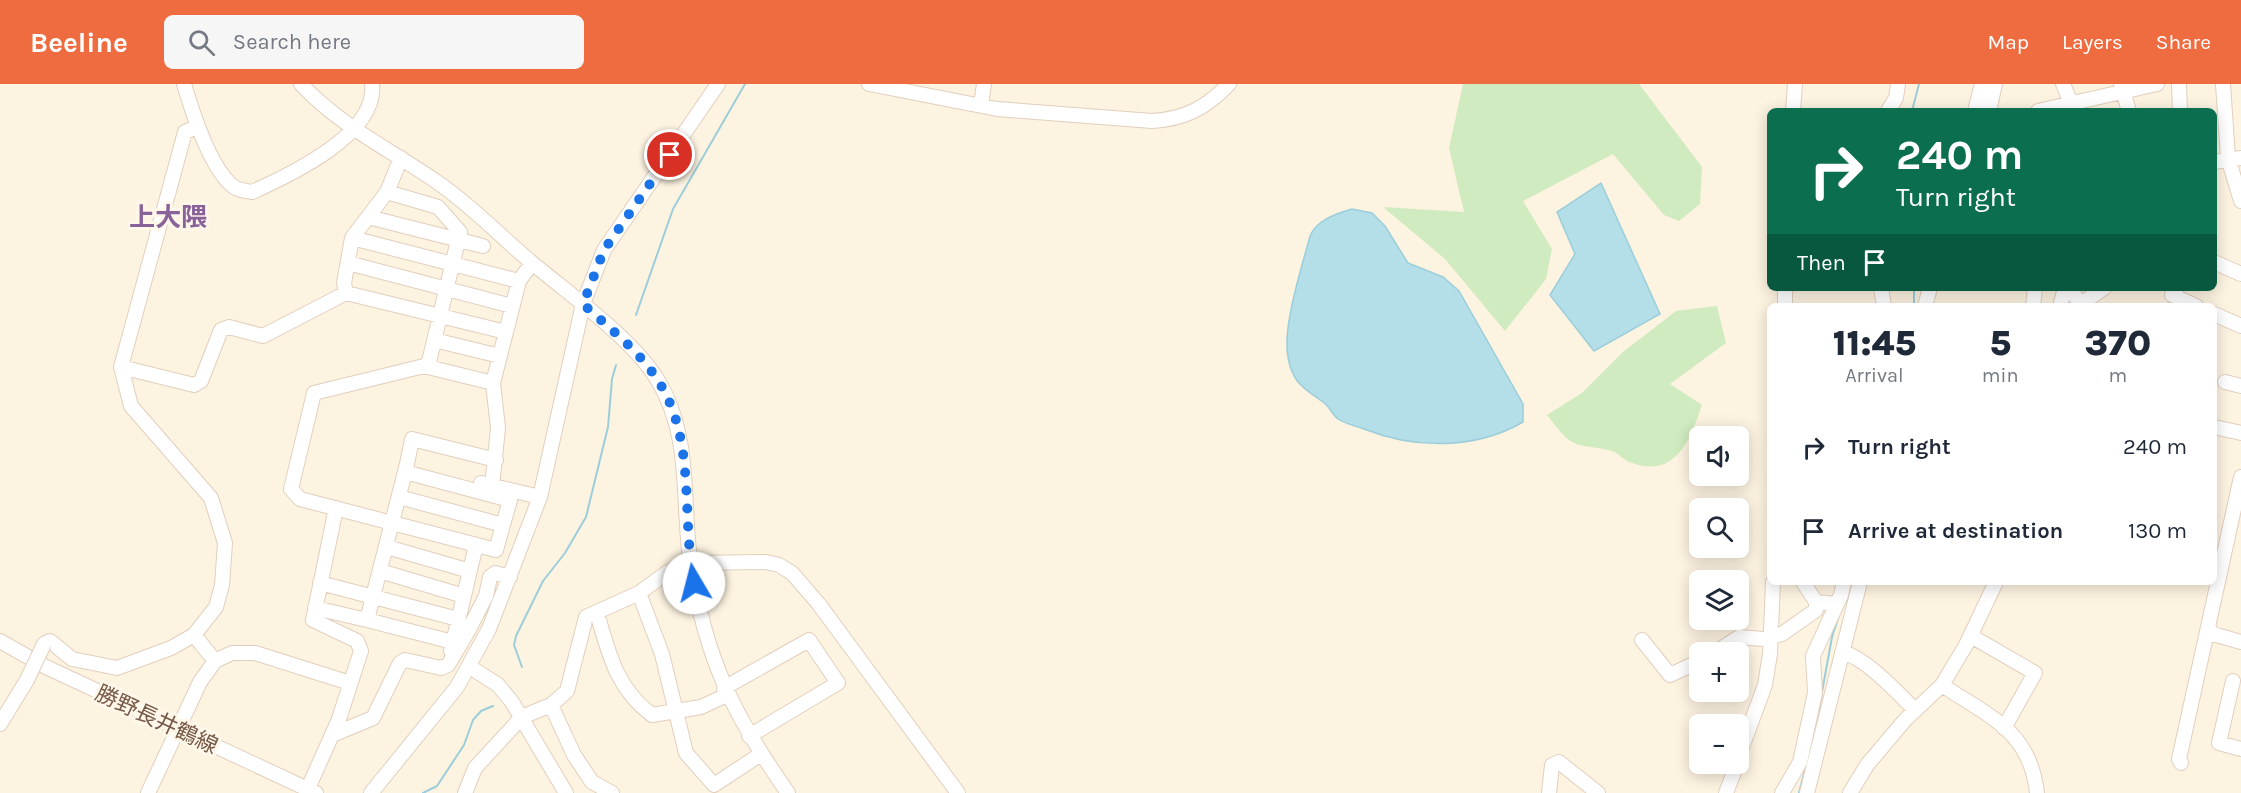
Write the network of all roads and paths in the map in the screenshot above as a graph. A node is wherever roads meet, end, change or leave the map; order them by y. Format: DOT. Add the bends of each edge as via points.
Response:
graph roads {
  1 [pos="184,84"];
  2 [pos="301,84"];
  3 [pos="372,84"];
  4 [pos="718,84"];
  5 [pos="869,84"];
  6 [pos="984,84"];
  7 [pos="1229,84"];
  8 [pos="1794,84"];
  9 [pos="1898,84"];
  10 [pos="2008,84"];
  11 [pos="2063,84"];
  12 [pos="2157,84"];
  13 [pos="2179,84"];
  14 [pos="2223,84"];
  15 [pos="1990,85"];
  16 [pos="2122,88"];
  17 [pos="981,105"];
  18 [pos="2073,107"];
  19 [pos="1793,108"];
  20 [pos="1890,108"];
  21 [pos="1977,108"];
  22 [pos="1989,108"];
  23 [pos="2128,108"];
  24 [pos="2180,108"];
  25 [pos="197,127"];
  26 [pos="354,129"];
  27 [pos="401,158"];
  28 [pos="2235,158"];
  29 [pos="2217,161"];
  30 [pos="387,192"];
  31 [pos="2241,201"];
  32 [pos="368,217"];
  33 [pos="352,238"];
  34 [pos="458,240"];
  35 [pos="483,246"];
  36 [pos="348,263"];
  37 [pos="532,263"];
  38 [pos="2217,263"];
  39 [pos="452,264"];
  40 [pos="2241,274"];
  41 [pos="519,281"];
  42 [pos="446,289"];
  43 [pos="2100,291"];
  44 [pos="2175,291"];
  45 [pos="346,293"];
  46 [pos="2082,303"];
  47 [pos="2189,303"];
  48 [pos="583,304"];
  49 [pos="512,306"];
  50 [pos="440,315"];
  51 [pos="2217,315"];
  52 [pos="2241,326"];
  53 [pos="506,332"];
  54 [pos="434,340"];
  55 [pos="500,356"];
  56 [pos="428,366"];
  57 [pos="121,367"];
  58 [pos="2225,382"];
  59 [pos="493,383"];
  60 [pos="2241,386"];
  61 [pos="2217,428"];
  62 [pos="2241,433"];
  63 [pos="496,460"];
  64 [pos="406,468"];
  65 [pos="2241,477"];
  66 [pos="492,486"];
  67 [pos="399,497"];
  68 [pos="540,497"];
  69 [pos="336,508"];
  70 [pos="393,523"];
  71 [pos="503,525"];
  72 [pos="476,545"];
  73 [pos="387,547"];
  74 [pos="690,563"];
  75 [pos="470,571"];
  76 [pos="380,572"];
  77 [pos="510,577"];
  78 [pos="320,583"];
  79 [pos="1773,585"];
  80 [pos="1805,585"];
  81 [pos="1843,585"];
  82 [pos="1859,585"];
  83 [pos="1995,585"];
  84 [pos="639,593"];
  85 [pos="374,596"];
  86 [pos="464,596"];
  87 [pos="1816,602"];
  88 [pos="1837,604"];
  89 [pos="315,608"];
  90 [pos="597,613"];
  91 [pos="458,619"];
  92 [pos="367,620"];
  93 [pos="2208,627"];
  94 [pos="194,635"];
  95 [pos="1971,636"];
  96 [pos="1770,637"];
  97 [pos="1642,640"];
  98 [pos="0,641"];
  99 [pos="453,642"];
  100 [pos="1731,642"];
  101 [pos="2241,642"];
  102 [pos="1842,652"];
  103 [pos="215,661"];
  104 [pos="448,665"];
  105 [pos="1689,666"];
  106 [pos="470,667"];
  107 [pos="2234,681"];
  108 [pos="350,683"];
  109 [pos="1942,685"];
  110 [pos="726,692"];
  111 [pos="551,705"];
  112 [pos="1915,710"];
  113 [pos="677,712"];
  114 [pos="522,717"];
  115 [pos="0,724"];
  116 [pos="1749,728"];
  117 [pos="2004,728"];
  118 [pos="178,729"];
  119 [pos="332,735"];
  120 [pos="749,735"];
  121 [pos="2241,749"];
  122 [pos="761,754"];
  123 [pos="2181,763"];
  124 [pos="1733,774"];
  125 [pos="310,792"];
  126 [pos="148,793"];
  127 [pos="371,793"];
  128 [pos="465,793"];
  129 [pos="566,793"];
  130 [pos="612,793"];
  131 [pos="788,793"];
  132 [pos="958,793"];
  133 [pos="1550,793"];
  134 [pos="1598,793"];
  135 [pos="1726,793"];
  136 [pos="1782,793"];
  137 [pos="1807,793"];
  138 [pos="1850,793"];
  139 [pos="2037,793"];
  1 -- 25 [label="street"];
  2 -- 26 [label="street" via="323,107"];
  3 -- 26 [label="street" via="368,110"];
  4 -- 48 [label="street" via="604,250"];
  5 -- 17 [label="street"];
  6 -- 17 [label="street"];
  7 -- 17 [label="street" via="1202,108 1172,120"];
  8 -- 19 [label="street"];
  9 -- 20 [label="street"];
  10 -- 15 [label="street"];
  11 -- 18 [label="street"];
  12 -- 16 [label="street"];
  13 -- 24 [label="street"];
  14 -- 28 [label="street"];
  15 -- 21 [label="street"];
  15 -- 22 [label="street"];
  16 -- 18 [label="street"];
  16 -- 23 [label="street"];
  25 -- 26 [label="street" via="225,178 235,188 252,192 339,143"];
  25 -- 57 [label="street" via="185,132"];
  26 -- 27 [label="street"];
  27 -- 30 [label="street"];
  27 -- 37 [label="street" via="444,186"];
  28 -- 29 [label="street"];
  28 -- 31 [label="street"];
  30 -- 32 [label="street"];
  30 -- 34 [label="street" via="438,207 460,232"];
  32 -- 33 [label="street"];
  32 -- 34 [label="street"];
  33 -- 36 [label="street"];
  33 -- 39 [label="street"];
  34 -- 35 [label="street"];
  34 -- 39 [label="street"];
  36 -- 42 [label="street"];
  36 -- 45 [label="street"];
  37 -- 41 [label="street"];
  37 -- 48 [label="street"];
  38 -- 40 [label="street"];
  39 -- 41 [label="street"];
  39 -- 42 [label="street"];
  41 -- 49 [label="street"];
  42 -- 49 [label="street"];
  42 -- 50 [label="street"];
  43 -- 46 [label="street"];
  44 -- 47 [label="street" via="2172,295"];
  45 -- 50 [label="street"];
  45 -- 57 [label="street" via="262,336 229,327 221,330 201,381 194,386"];
  48 -- 68 [label="street"];
  48 -- 74 [label="street" via="633,350 670,403 680,433"];
  49 -- 53 [label="street"];
  50 -- 53 [label="street"];
  50 -- 54 [label="street"];
  51 -- 52 [label="street"];
  53 -- 55 [label="street"];
  54 -- 55 [label="street"];
  54 -- 56 [label="street"];
  55 -- 59 [label="street"];
  56 -- 59 [label="street"];
  56 -- 69 [label="street" via="314,393 291,489 300,499"];
  57 -- 94 [label="street" via="131,406 211,498 219,519 225,543 222,585 216,606"];
  58 -- 60 [label="street"];
  59 -- 63 [label="street" via="498,428"];
  61 -- 62 [label="street"];
  63 -- 64 [label="street" via="412,439"];
  63 -- 66 [label="street"];
  64 -- 66 [label="street"];
  64 -- 67 [label="street"];
  64 -- 71 [label="street" via="510,500"];
  65 -- 93 [label="street"];
  66 -- 68 [label="street"];
  67 -- 70 [label="street"];
  67 -- 71 [label="street"];
  68 -- 77 [label="street"];
  69 -- 70 [label="street"];
  69 -- 78 [label="street"];
  70 -- 72 [label="street"];
  70 -- 73 [label="street"];
  71 -- 72 [label="street" via="496,550"];
  72 -- 75 [label="street"];
  73 -- 75 [label="street"];
  73 -- 76 [label="street"];
  74 -- 84 [label="street" via="668,572"];
  74 -- 110 [label="street" via="702,623"];
  74 -- 132 [label="street" via="766,562 792,573"];
  75 -- 86 [label="street"];
  76 -- 85 [label="street"];
  76 -- 86 [label="street"];
  77 -- 104 [label="street" via="495,573 490,577 486,596"];
  77 -- 106 [label="street"];
  78 -- 85 [label="street"];
  78 -- 89 [label="street"];
  79 -- 96 [label="street"];
  80 -- 87 [label="street"];
  81 -- 88 [label="street"];
  82 -- 102 [label="street"];
  83 -- 95 [label="street"];
  84 -- 90 [label="street"];
  84 -- 113 [label="street" via="662,654"];
  85 -- 91 [label="street"];
  85 -- 92 [label="street"];
  86 -- 91 [label="street"];
  87 -- 88 [label="street"];
  87 -- 96 [label="street" via="1816,610 1790,629"];
  88 -- 136 [label="street" via="1814,656 1815,693 1800,762"];
  89 -- 92 [label="street"];
  89 -- 108 [label="street" via="313,620 357,641 361,651"];
  90 -- 111 [label="street" via="586,617 567,691"];
  90 -- 113 [label="street" via="614,670 634,701 652,715"];
  91 -- 99 [label="street"];
  92 -- 99 [label="street"];
  93 -- 101 [label="street" via="2213,634"];
  93 -- 123 [label="street"];
  94 -- 103 [label="street"];
  94 -- 115 [label="street, bridge" via="117,668 72,659 50,641 44,644"];
  95 -- 109 [label="street"];
  95 -- 117 [label="street" via="2035,673"];
  96 -- 100 [label="street" via="1739,637"];
  96 -- 116 [label="street" via="1765,685"];
  97 -- 105 [label="street" via="1670,675"];
  98 -- 118 [label="street, 勝野長井鶴線"];
  99 -- 104 [label="street"];
  102 -- 112 [label="street" via="1869,666"];
  102 -- 137 [label="street"];
  103 -- 108 [label="street" via="232,653 255,653"];
  103 -- 118 [label="street" via="200,682"];
  104 -- 119 [label="street" via="441,668 405,660 400,663 373,718"];
  106 -- 114 [label="street" via="498,686"];
  106 -- 127 [label="street" via="438,713"];
  107 -- 121 [label="street" via="2219,743"];
  108 -- 119 [label="street"];
  109 -- 112 [label="street"];
  109 -- 117 [label="street"];
  110 -- 113 [label="street" via="701,707"];
  110 -- 120 [label="street"];
  110 -- 120 [label="street" via="809,640 838,683"];
  111 -- 114 [label="street"];
  111 -- 130 [label="street" via="574,755 592,782"];
  112 -- 138 [label="street" via="1868,765"];
  113 -- 122 [label="street" via="686,753 714,785"];
  114 -- 128 [label="street" via="475,768"];
  114 -- 129 [label="street"];
  117 -- 139 [label="street" via="2022,744 2030,759"];
  118 -- 125 [label="street, 勝野長井鶴線"];
  118 -- 126 [label="street"];
  119 -- 125 [label="street"];
  120 -- 122 [label="street"];
  122 -- 131 [label="street"];
  124 -- 135 [label="street"];
  133 -- 134 [label="street" via="1552,765 1559,762"];
}
